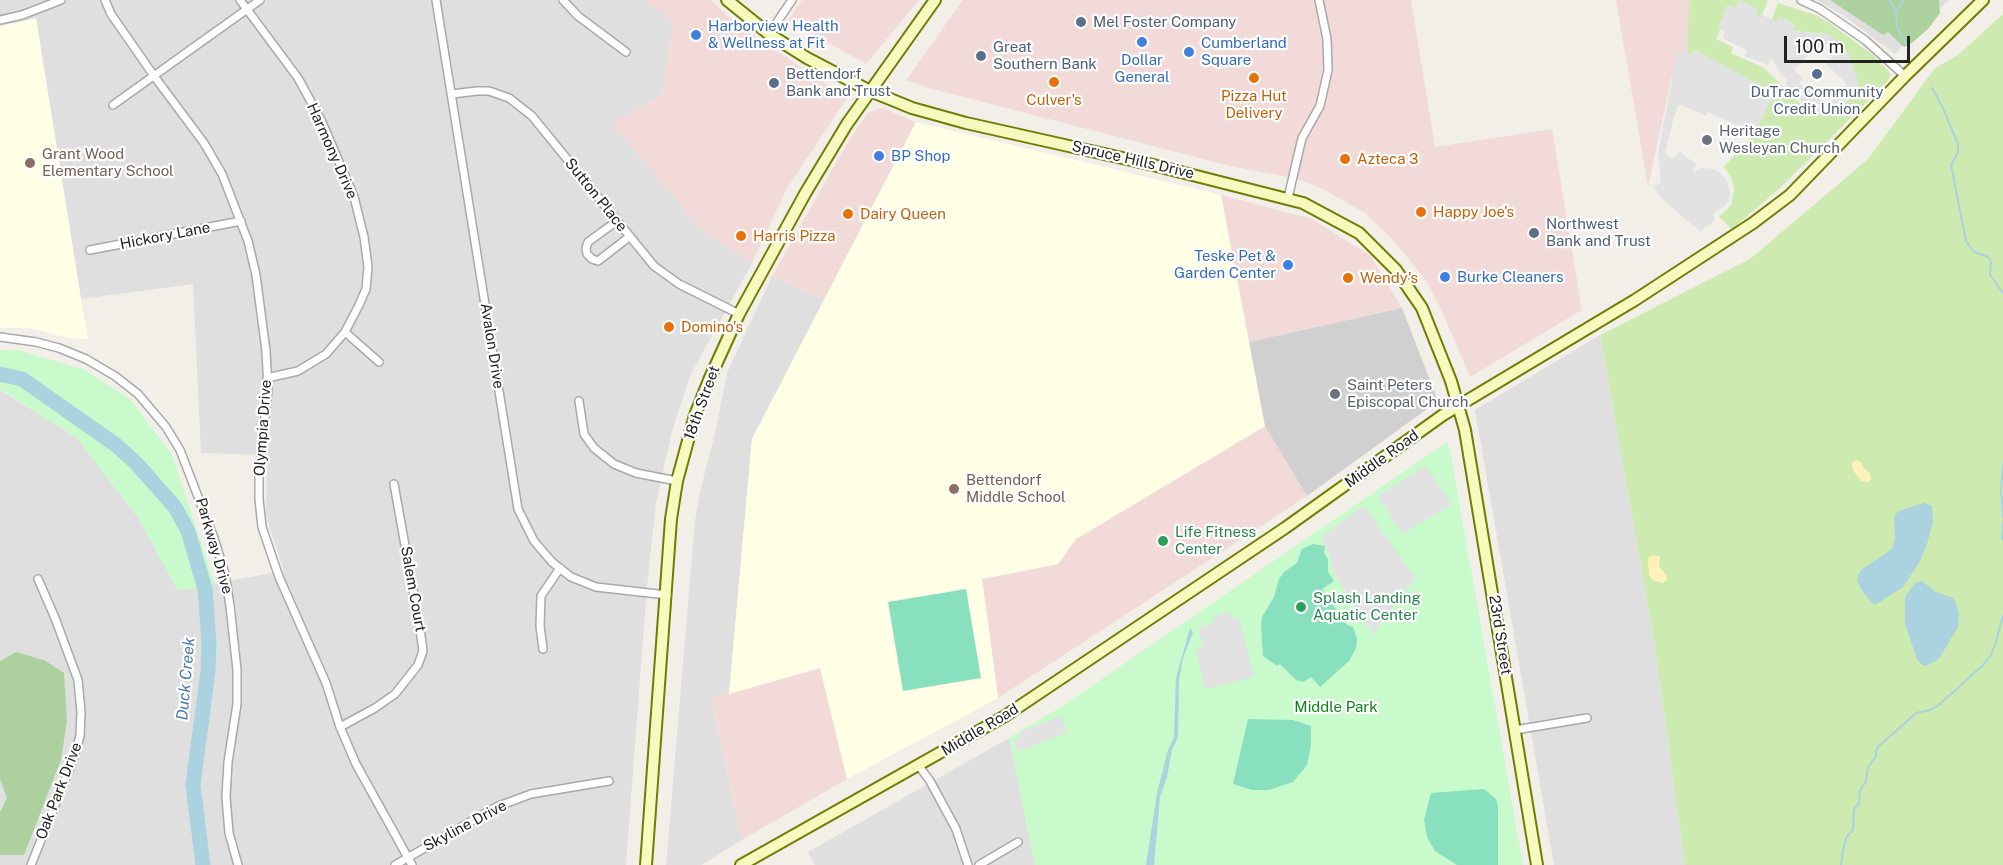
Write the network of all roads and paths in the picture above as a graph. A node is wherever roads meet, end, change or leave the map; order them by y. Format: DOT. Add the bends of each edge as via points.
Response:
graph roads {
  1 [pos="61,0"];
  2 [pos="105,0"];
  3 [pos="240,0"];
  4 [pos="260,0"];
  5 [pos="436,0"];
  6 [pos="563,0"];
  7 [pos="726,0"];
  8 [pos="792,0"];
  9 [pos="935,0"];
  10 [pos="1319,0"];
  11 [pos="1801,0"];
  12 [pos="1983,0"];
  13 [pos="247,10"];
  14 [pos="0,20"];
  15 [pos="769,34"];
  16 [pos="626,52"];
  17 [pos="154,76"];
  18 [pos="1905,76"];
  19 [pos="870,91"];
  20 [pos="452,94"];
  21 [pos="113,105"];
  22 [pos="1288,198"];
  23 [pos="240,221"];
  24 [pos="617,221"];
  25 [pos="629,237"];
  26 [pos="90,250"];
  27 [pos="739,314"];
  28 [pos="345,332"];
  29 [pos="0,337"];
  30 [pos="379,363"];
  31 [pos="267,378"];
  32 [pos="579,401"];
  33 [pos="1458,406"];
  34 [pos="677,481"];
  35 [pos="394,484"];
  36 [pos="560,568"];
  37 [pos="38,579"];
  38 [pos="667,595"];
  39 [pos="543,649"];
  40 [pos="1587,718"];
  41 [pos="340,727"];
  42 [pos="1515,730"];
  43 [pos="919,766"];
  44 [pos="609,781"];
  45 [pos="1018,842"];
  46 [pos="410,861"];
  47 [pos="647,864"];
  48 [pos="31,865"];
  49 [pos="238,865"];
  50 [pos="395,865"];
  51 [pos="741,865"];
  52 [pos="968,865"];
  53 [pos="979,865"];
  54 [pos="1537,865"];
  1 -- 14 [label="street"];
  2 -- 17 [label="street, Olympia Drive"];
  3 -- 13 [label="street, Harmony Drive"];
  4 -- 13 [label="street"];
  5 -- 20 [label="street, Avalon Drive"];
  6 -- 16 [label="street"];
  7 -- 15 [label="main road, Spruce Hills Drive"];
  8 -- 15 [label="street"];
  9 -- 19 [label="main road, 18th Street"];
  10 -- 22 [label="street" via="1328,70 1320,106 1302,138"];
  11 -- 18 [label="street" via="1865,40"];
  12 -- 18 [label="main road, Middle Road"];
  13 -- 17 [label="street"];
  13 -- 28 [label="street, Harmony Drive" via="298,78 354,197 368,267 366,289"];
  15 -- 19 [label="main road, Spruce Hills Drive"];
  17 -- 21 [label="street"];
  17 -- 23 [label="street, Olympia Drive" via="204,143 222,174"];
  18 -- 33 [label="main road, Middle Road" via="1790,195 1753,223 1635,300"];
  19 -- 22 [label="main road, Spruce Hills Drive" via="966,123"];
  19 -- 27 [label="main road, 18th Street" via="806,192"];
  20 -- 24 [label="street, Sutton Place" via="477,91 509,98 532,116"];
  20 -- 36 [label="street, Avalon Drive" via="518,509 534,541"];
  22 -- 33 [label="main road, Spruce Hills Drive" via="1314,207 1359,233 1396,270 1422,308"];
  23 -- 26 [label="street, Hickory Lane"];
  23 -- 31 [label="street, Olympia Drive" via="256,275"];
  24 -- 25 [label="street, Sutton Place"];
  24 -- 25 [label="street" via="588,242 587,254 598,261"];
  25 -- 27 [label="street, Sutton Place" via="654,266 677,283"];
  27 -- 34 [label="main road, 18th Street" via="695,415"];
  28 -- 30 [label="street"];
  28 -- 31 [label="street, Harmony Drive" via="326,354 309,365"];
  29 -- 49 [label="street, Parkway Drive" via="59,348 115,376 145,402 180,450 214,538 230,606 237,704 226,797 229,833"];
  31 -- 41 [label="street, Olympia Drive" via="259,476 262,527 279,577 326,682"];
  32 -- 34 [label="street" via="584,434 594,448 614,464 636,473"];
  33 -- 42 [label="main road, 23rd Street"];
  33 -- 43 [label="main road, Middle Road" via="1038,695"];
  34 -- 38 [label="main road, 18th Street"];
  35 -- 41 [label="street, Salem Court" via="423,651 418,665 395,694"];
  36 -- 38 [label="street, Avalon Drive" via="596,587"];
  36 -- 39 [label="street" via="541,596"];
  37 -- 48 [label="street, Oak Park Drive" via="78,680 81,712 73,760"];
  38 -- 47 [label="main road, 18th Street"];
  40 -- 42 [label="street"];
  41 -- 46 [label="street, Olympia Drive"];
  42 -- 54 [label="main road, 23rd Street"];
  43 -- 51 [label="main road, Middle Road"];
  43 -- 52 [label="street" via="956,829"];
  44 -- 46 [label="street, Skyline Drive" via="531,794 496,807"];
  45 -- 53 [label="street"];
  46 -- 50 [label="street, Skyline Drive"];
}
